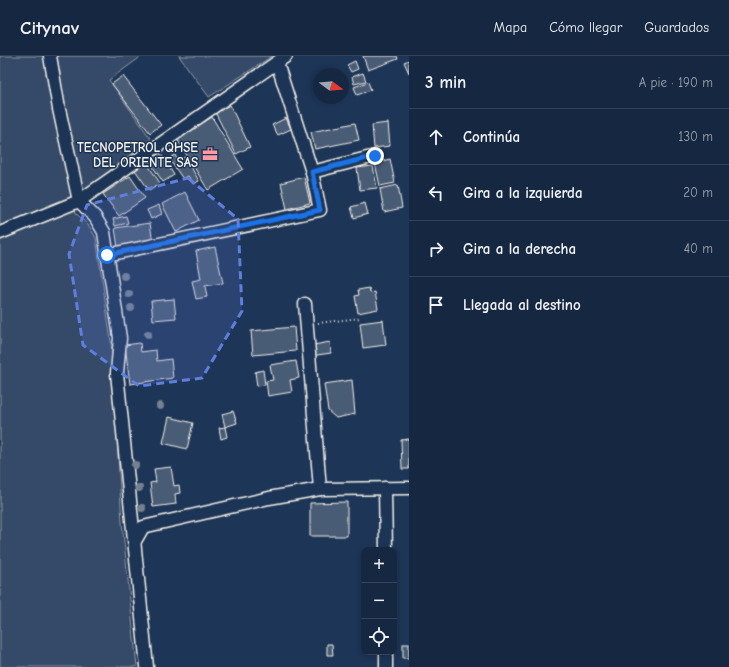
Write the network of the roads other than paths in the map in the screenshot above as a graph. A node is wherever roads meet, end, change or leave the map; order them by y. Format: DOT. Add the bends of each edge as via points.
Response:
graph roads {
  1 [pos="50,56"];
  2 [pos="282,59"];
  3 [pos="375,156"];
  4 [pos="312,172"];
  5 [pos="79,201"];
  6 [pos="0,233"];
  7 [pos="107,255"];
  8 [pos="305,304"];
  9 [pos="385,488"];
  10 [pos="409,488"];
  11 [pos="320,489"];
  12 [pos="132,513"];
  13 [pos="143,527"];
  14 [pos="135,541"];
  15 [pos="386,547"];
  16 [pos="386,655"];
  17 [pos="147,667"];
  18 [pos="386,667"];
  1 -- 5 [label="street"];
  2 -- 4 [label="street"];
  2 -- 5 [label="street"];
  3 -- 4 [label="street"];
  4 -- 7 [label="street" via="320,210"];
  5 -- 6 [label="street"];
  5 -- 7 [label="street" via="95,217 104,232"];
  7 -- 12 [label="street" via="120,338 117,373"];
  8 -- 11 [label="street"];
  9 -- 10 [label="street"];
  9 -- 11 [label="street"];
  9 -- 15 [label="street"];
  11 -- 13 [label="street"];
  12 -- 13 [label="street"];
  12 -- 14 [label="street"];
  13 -- 14 [label="street"];
  14 -- 17 [label="street"];
  16 -- 18 [label="street"];
}
